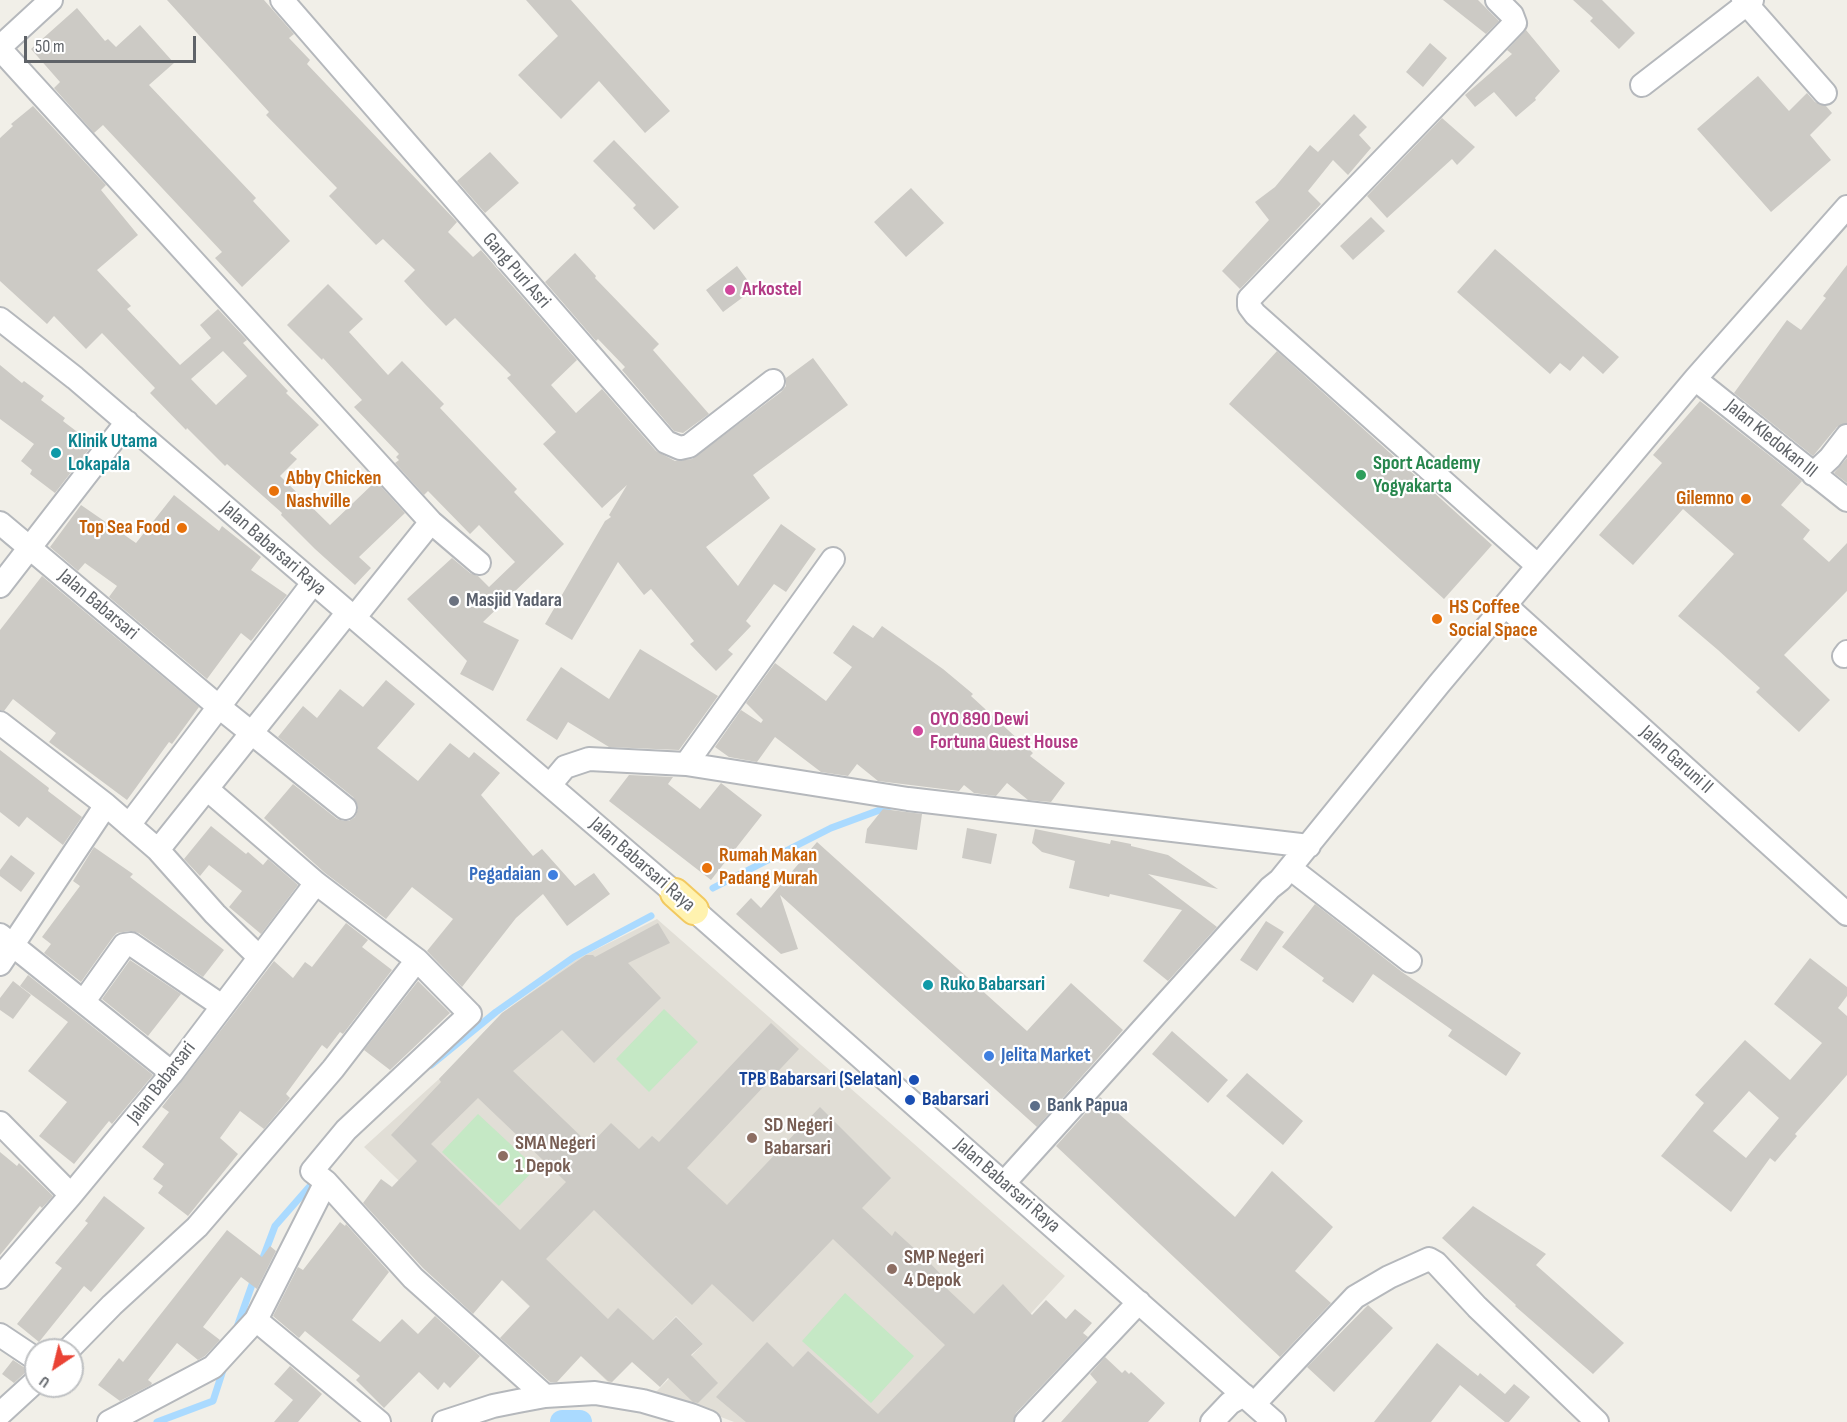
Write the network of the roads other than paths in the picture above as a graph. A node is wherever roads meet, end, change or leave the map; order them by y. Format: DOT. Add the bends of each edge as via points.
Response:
graph roads {
  1 [pos="51,0"];
  2 [pos="282,0"];
  3 [pos="1497,0"];
  4 [pos="1748,2"];
  5 [pos="0,48"];
  6 [pos="1642,85"];
  7 [pos="1825,93"];
  8 [pos="1847,207"];
  9 [pos="0,319"];
  10 [pos="1695,379"];
  11 [pos="773,381"];
  12 [pos="127,422"];
  13 [pos="1847,436"];
  14 [pos="1814,474"];
  15 [pos="1847,500"];
  16 [pos="431,522"];
  17 [pos="0,523"];
  18 [pos="30,547"];
  19 [pos="833,559"];
  20 [pos="479,563"];
  21 [pos="1538,566"];
  22 [pos="313,583"];
  23 [pos="0,586"];
  24 [pos="1506,606"];
  25 [pos="351,615"];
  26 [pos="218,706"];
  27 [pos="0,723"];
  28 [pos="252,732"];
  29 [pos="686,764"];
  30 [pos="550,785"];
  31 [pos="207,789"];
  32 [pos="106,806"];
  33 [pos="345,808"];
  34 [pos="129,825"];
  35 [pos="1309,846"];
  36 [pos="158,850"];
  37 [pos="1290,868"];
  38 [pos="316,883"];
  39 [pos="1847,914"];
  40 [pos="4,948"];
  41 [pos="259,957"];
  42 [pos="417,960"];
  43 [pos="1410,961"];
  44 [pos="84,1001"];
  45 [pos="222,1006"];
  46 [pos="171,1073"];
  47 [pos="0,1123"];
  48 [pos="326,1182"];
  49 [pos="1004,1183"];
  50 [pos="71,1195"];
  51 [pos="0,1277"];
  52 [pos="1139,1302"];
  53 [pos="256,1320"];
  54 [pos="0,1335"];
  55 [pos="80,1338"];
  56 [pos="24,1351"];
  57 [pos="24,1392"];
  58 [pos="544,1396"];
  59 [pos="1249,1399"];
  60 [pos="0,1414"];
  61 [pos="109,1422"];
  62 [pos="379,1422"];
  63 [pos="444,1422"];
  64 [pos="709,1422"];
  65 [pos="1026,1422"];
  66 [pos="1212,1422"];
  67 [pos="1227,1422"];
  68 [pos="1274,1422"];
  69 [pos="1597,1422"];
  1 -- 5 [label="street"];
  2 -- 11 [label="street, Gang Puri Asri" via="666,442 680,448 689,446"];
  3 -- 21 [label="street" via="1515,23 1249,299 1249,306"];
  4 -- 6 [label="street"];
  4 -- 7 [label="street"];
  5 -- 16 [label="street"];
  8 -- 10 [label="street"];
  9 -- 12 [label="street, Jalan Babarsari Raya"];
  10 -- 14 [label="street, Jalan Kledokan III"];
  10 -- 21 [label="street"];
  12 -- 18 [label="street"];
  12 -- 22 [label="street, Jalan Babarsari Raya"];
  13 -- 14 [label="street"];
  14 -- 15 [label="street, Jalan Kledokan III"];
  16 -- 20 [label="street"];
  16 -- 25 [label="street"];
  17 -- 18 [label="street, Jalan Babarsari"];
  18 -- 23 [label="street"];
  18 -- 26 [label="street, Jalan Babarsari"];
  19 -- 29 [label="street"];
  21 -- 24 [label="street"];
  22 -- 25 [label="street, Jalan Babarsari Raya"];
  22 -- 26 [label="street"];
  24 -- 35 [label="street"];
  24 -- 39 [label="street, Jalan Garuni II"];
  25 -- 28 [label="street"];
  25 -- 30 [label="street, Jalan Babarsari Raya"];
  26 -- 28 [label="street, Jalan Babarsari"];
  26 -- 34 [label="street"];
  27 -- 32 [label="street"];
  28 -- 31 [label="street"];
  28 -- 33 [label="street, Jalan Babarsari"];
  29 -- 30 [label="street" via="589,759 565,767"];
  29 -- 35 [label="street" via="908,799"];
  30 -- 49 [label="street, Jalan Babarsari Raya"];
  31 -- 36 [label="street"];
  31 -- 38 [label="street"];
  32 -- 34 [label="street"];
  32 -- 40 [label="street"];
  34 -- 36 [label="street"];
  35 -- 37 [label="street"];
  36 -- 41 [label="street"];
  37 -- 43 [label="street"];
  37 -- 49 [label="street"];
  38 -- 41 [label="street, Jalan Babarsari"];
  38 -- 42 [label="street"];
  40 -- 44 [label="street"];
  41 -- 45 [label="street, Jalan Babarsari"];
  42 -- 48 [label="street" via="470,1014 346,1130 312,1171"];
  42 -- 55 [label="street" via="333,1069 197,1227"];
  44 -- 45 [label="street" via="127,944 131,944"];
  44 -- 46 [label="street"];
  45 -- 46 [label="street, Jalan Babarsari"];
  46 -- 50 [label="street, Jalan Babarsari"];
  47 -- 50 [label="street"];
  48 -- 53 [label="street"];
  48 -- 58 [label="street" via="413,1278"];
  49 -- 52 [label="street, Jalan Babarsari Raya"];
  50 -- 51 [label="street, Jalan Babarsari"];
  52 -- 59 [label="street, Jalan Babarsari Raya"];
  52 -- 65 [label="street"];
  53 -- 61 [label="street" via="213,1367"];
  53 -- 62 [label="street"];
  54 -- 56 [label="street"];
  57 -- 60 [label="street"];
  58 -- 63 [label="street"];
  58 -- 64 [label="street" via="619,1396"];
  59 -- 66 [label="street" via="1230,1402"];
  59 -- 67 [label="street"];
  59 -- 68 [label="street, Jalan Babarsari Raya"];
  59 -- 69 [label="street" via="1355,1297 1429,1259"];
}
